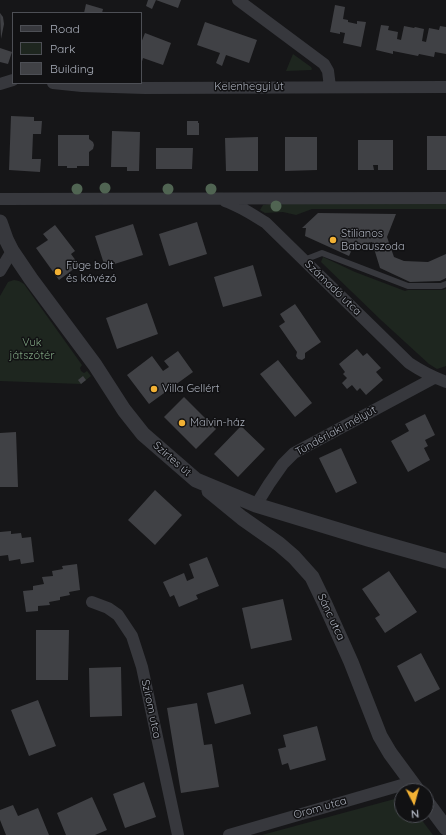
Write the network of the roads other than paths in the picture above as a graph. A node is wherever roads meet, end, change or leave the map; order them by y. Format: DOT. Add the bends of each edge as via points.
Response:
graph roads {
  1 [pos="238,0"];
  2 [pos="12,80"];
  3 [pos="0,84"];
  4 [pos="62,84"];
  5 [pos="330,87"];
  6 [pos="446,87"];
  7 [pos="218,198"];
  8 [pos="446,198"];
  9 [pos="0,199"];
  10 [pos="0,222"];
  11 [pos="12,251"];
  12 [pos="304,260"];
  13 [pos="0,271"];
  14 [pos="446,284"];
  15 [pos="434,378"];
  16 [pos="446,382"];
  17 [pos="196,480"];
  18 [pos="256,505"];
  19 [pos="446,561"];
  20 [pos="92,602"];
  21 [pos="413,783"];
  22 [pos="394,792"];
  23 [pos="434,810"];
  24 [pos="445,822"];
  25 [pos="178,835"];
  26 [pos="229,835"];
  1 -- 5 [label="street" via="324,64 328,71"];
  2 -- 3 [label="street"];
  4 -- 5 [label="street, Kelenhegyi út" via="145,88"];
  5 -- 6 [label="street, Kelenhegyi út"];
  7 -- 8 [label="street, Számadó utca"];
  7 -- 9 [label="street, Számadó utca"];
  7 -- 12 [label="street, Számadó utca" via="237,205 266,223"];
  10 -- 11 [label="street, Szirtes út"];
  11 -- 13 [label="street"];
  11 -- 17 [label="street, Szirtes út" via="143,434"];
  12 -- 14 [label="lane" via="322,253 408,286"];
  12 -- 15 [label="street, Számadó utca" via="409,363"];
  15 -- 16 [label="street, Számadó utca"];
  15 -- 18 [label="street, Tündérlaki mélyút" via="294,453 283,464"];
  17 -- 18 [label="street, Szirtes út"];
  17 -- 21 [label="street, Sánc utca" via="242,518 279,544 312,577 351,662 380,736 390,754"];
  18 -- 19 [label="street, Szirtes út"];
  20 -- 25 [label="street, Szirom utca" via="118,615 132,636 142,667"];
  22 -- 26 [label="street, Orom utca"];
  23 -- 24 [label="street"];
}
